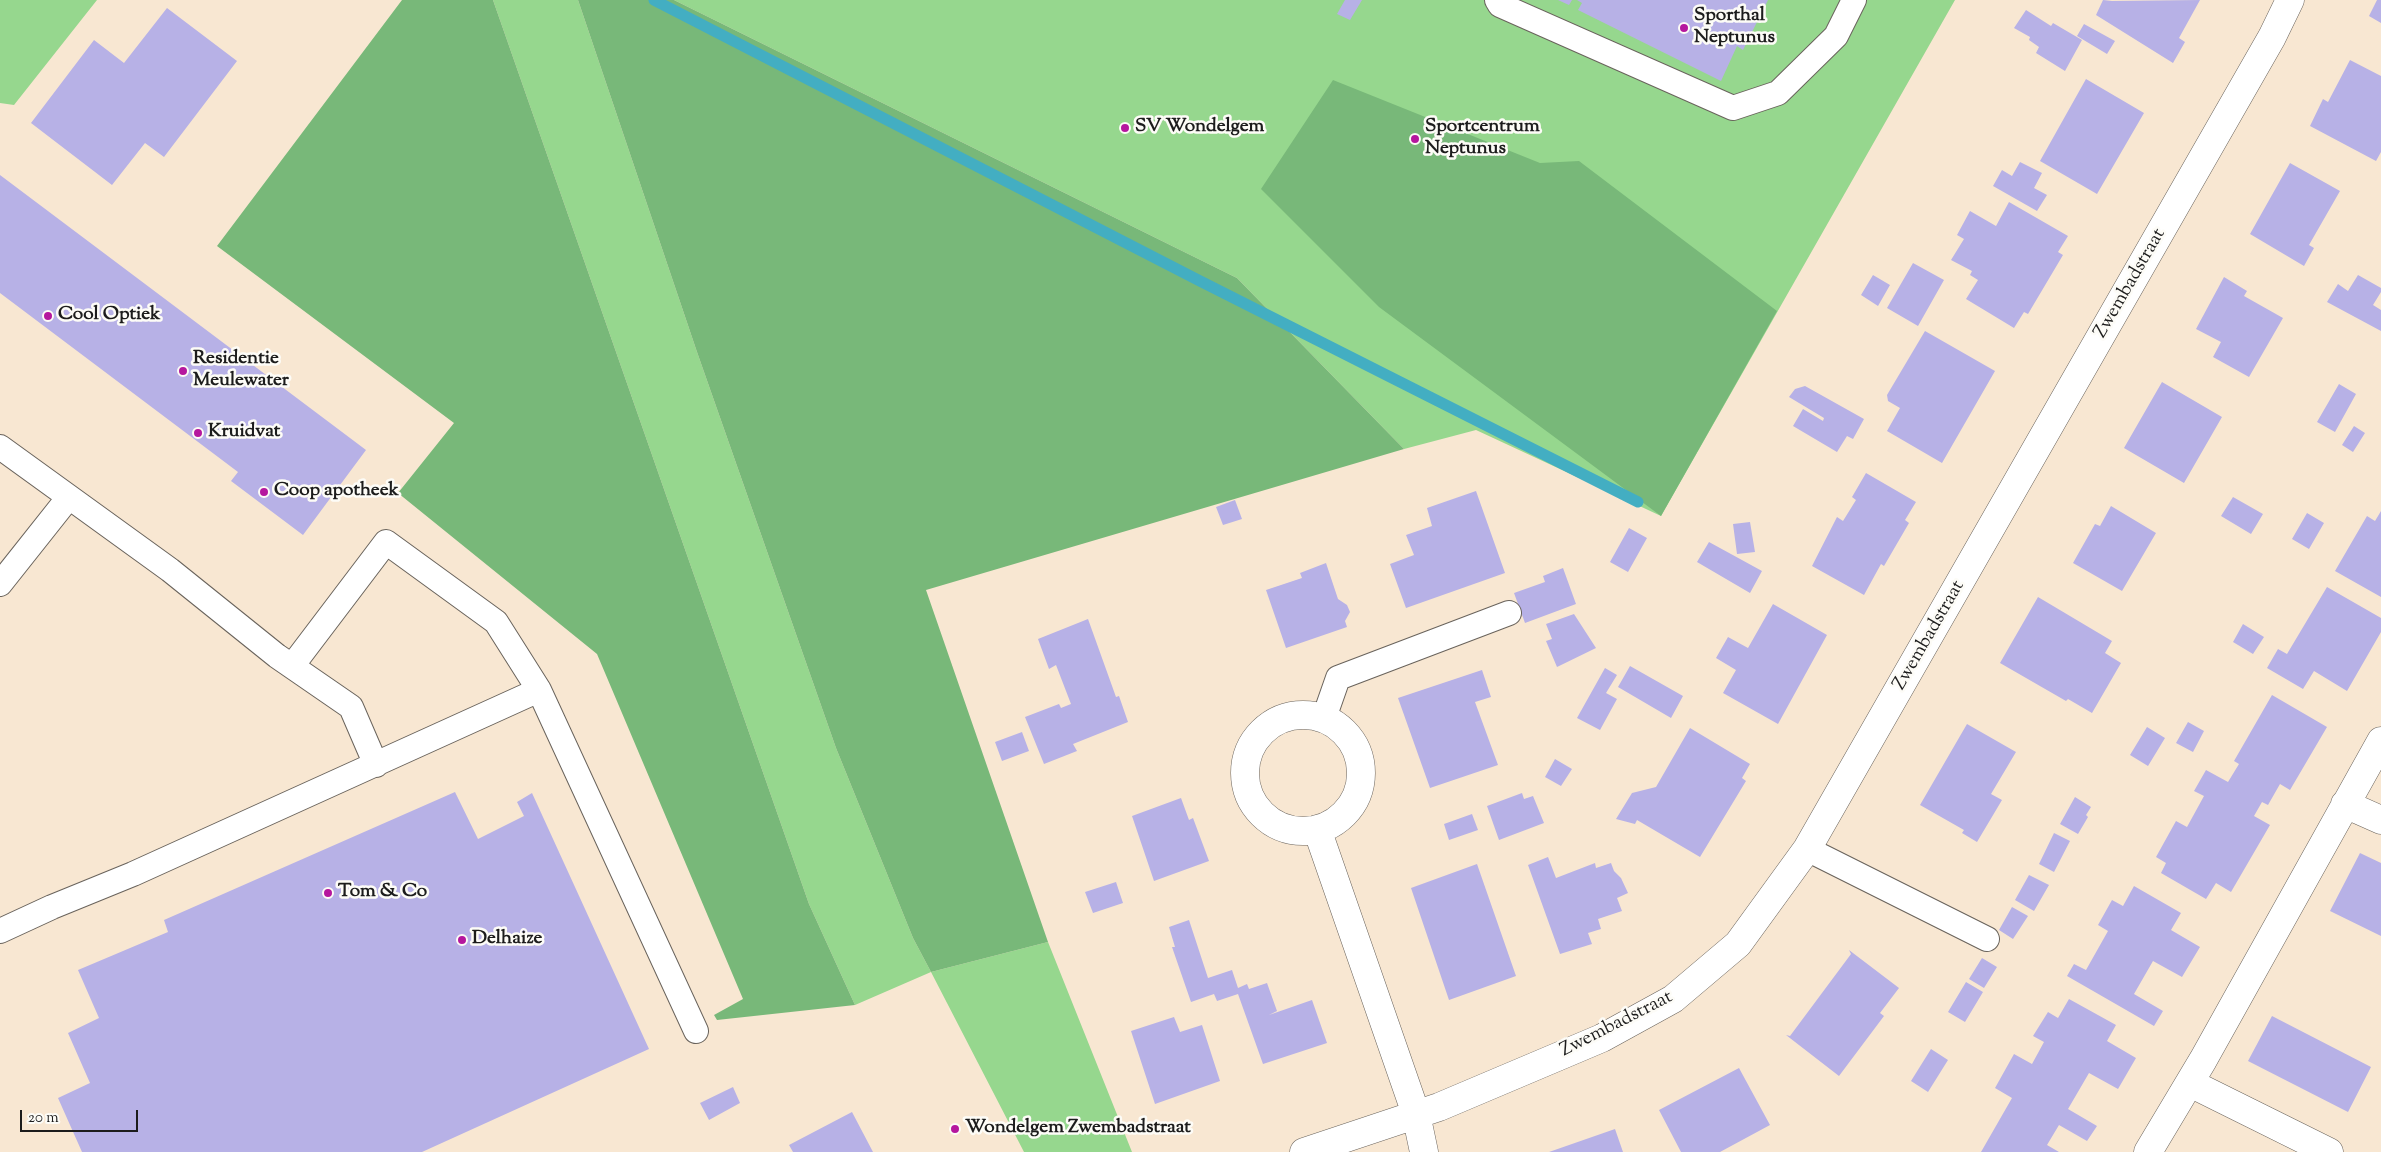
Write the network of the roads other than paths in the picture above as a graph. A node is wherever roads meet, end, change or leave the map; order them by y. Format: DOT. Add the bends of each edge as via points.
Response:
graph roads {
  1 [pos="1497,0"];
  2 [pos="1854,0"];
  3 [pos="2290,0"];
  4 [pos="0,447"];
  5 [pos="69,497"];
  6 [pos="0,584"];
  7 [pos="1509,613"];
  8 [pos="292,666"];
  9 [pos="539,690"];
  10 [pos="1324,718"];
  11 [pos="2380,743"];
  12 [pos="376,765"];
  13 [pos="2345,804"];
  14 [pos="2381,820"];
  15 [pos="1317,829"];
  16 [pos="1807,849"];
  17 [pos="0,931"];
  18 [pos="1987,939"];
  19 [pos="696,1031"];
  20 [pos="2190,1083"];
  21 [pos="1416,1114"];
  22 [pos="2159,1148"];
  23 [pos="1304,1152"];
  24 [pos="1424,1152"];
  25 [pos="2329,1152"];
  1 -- 2 [label="lane" via="1500,5 1733,108 1778,93 1836,36"];
  3 -- 16 [label="street, Zwembadstraat" via="2263,54"];
  4 -- 5 [label="lane"];
  5 -- 6 [label="lane"];
  5 -- 8 [label="lane" via="170,570"];
  7 -- 10 [label="lane" via="1338,678"];
  8 -- 9 [label="lane" via="386,542 496,622"];
  8 -- 12 [label="lane" via="351,707"];
  9 -- 12 [label="lane"];
  9 -- 19 [label="lane"];
  10 -- 15 [label="street" via="1341,727 1354,743 1360,757 1362,777 1357,798 1351,807 1336,821"];
  10 -- 15 [label="street" via="1304,714 1275,720 1259,733 1248,751 1244,777 1256,809 1271,822 1291,830"];
  11 -- 13 [label="street"];
  12 -- 17 [label="lane"];
  13 -- 14 [label="street"];
  13 -- 20 [label="street"];
  15 -- 21 [label="street"];
  16 -- 18 [label="lane"];
  16 -- 21 [label="street, Zwembadstraat" via="1738,944 1673,999 1602,1038"];
  20 -- 22 [label="street"];
  20 -- 25 [label="street"];
  21 -- 23 [label="street, Zwembadstraat"];
  21 -- 24 [label="street"];
}
